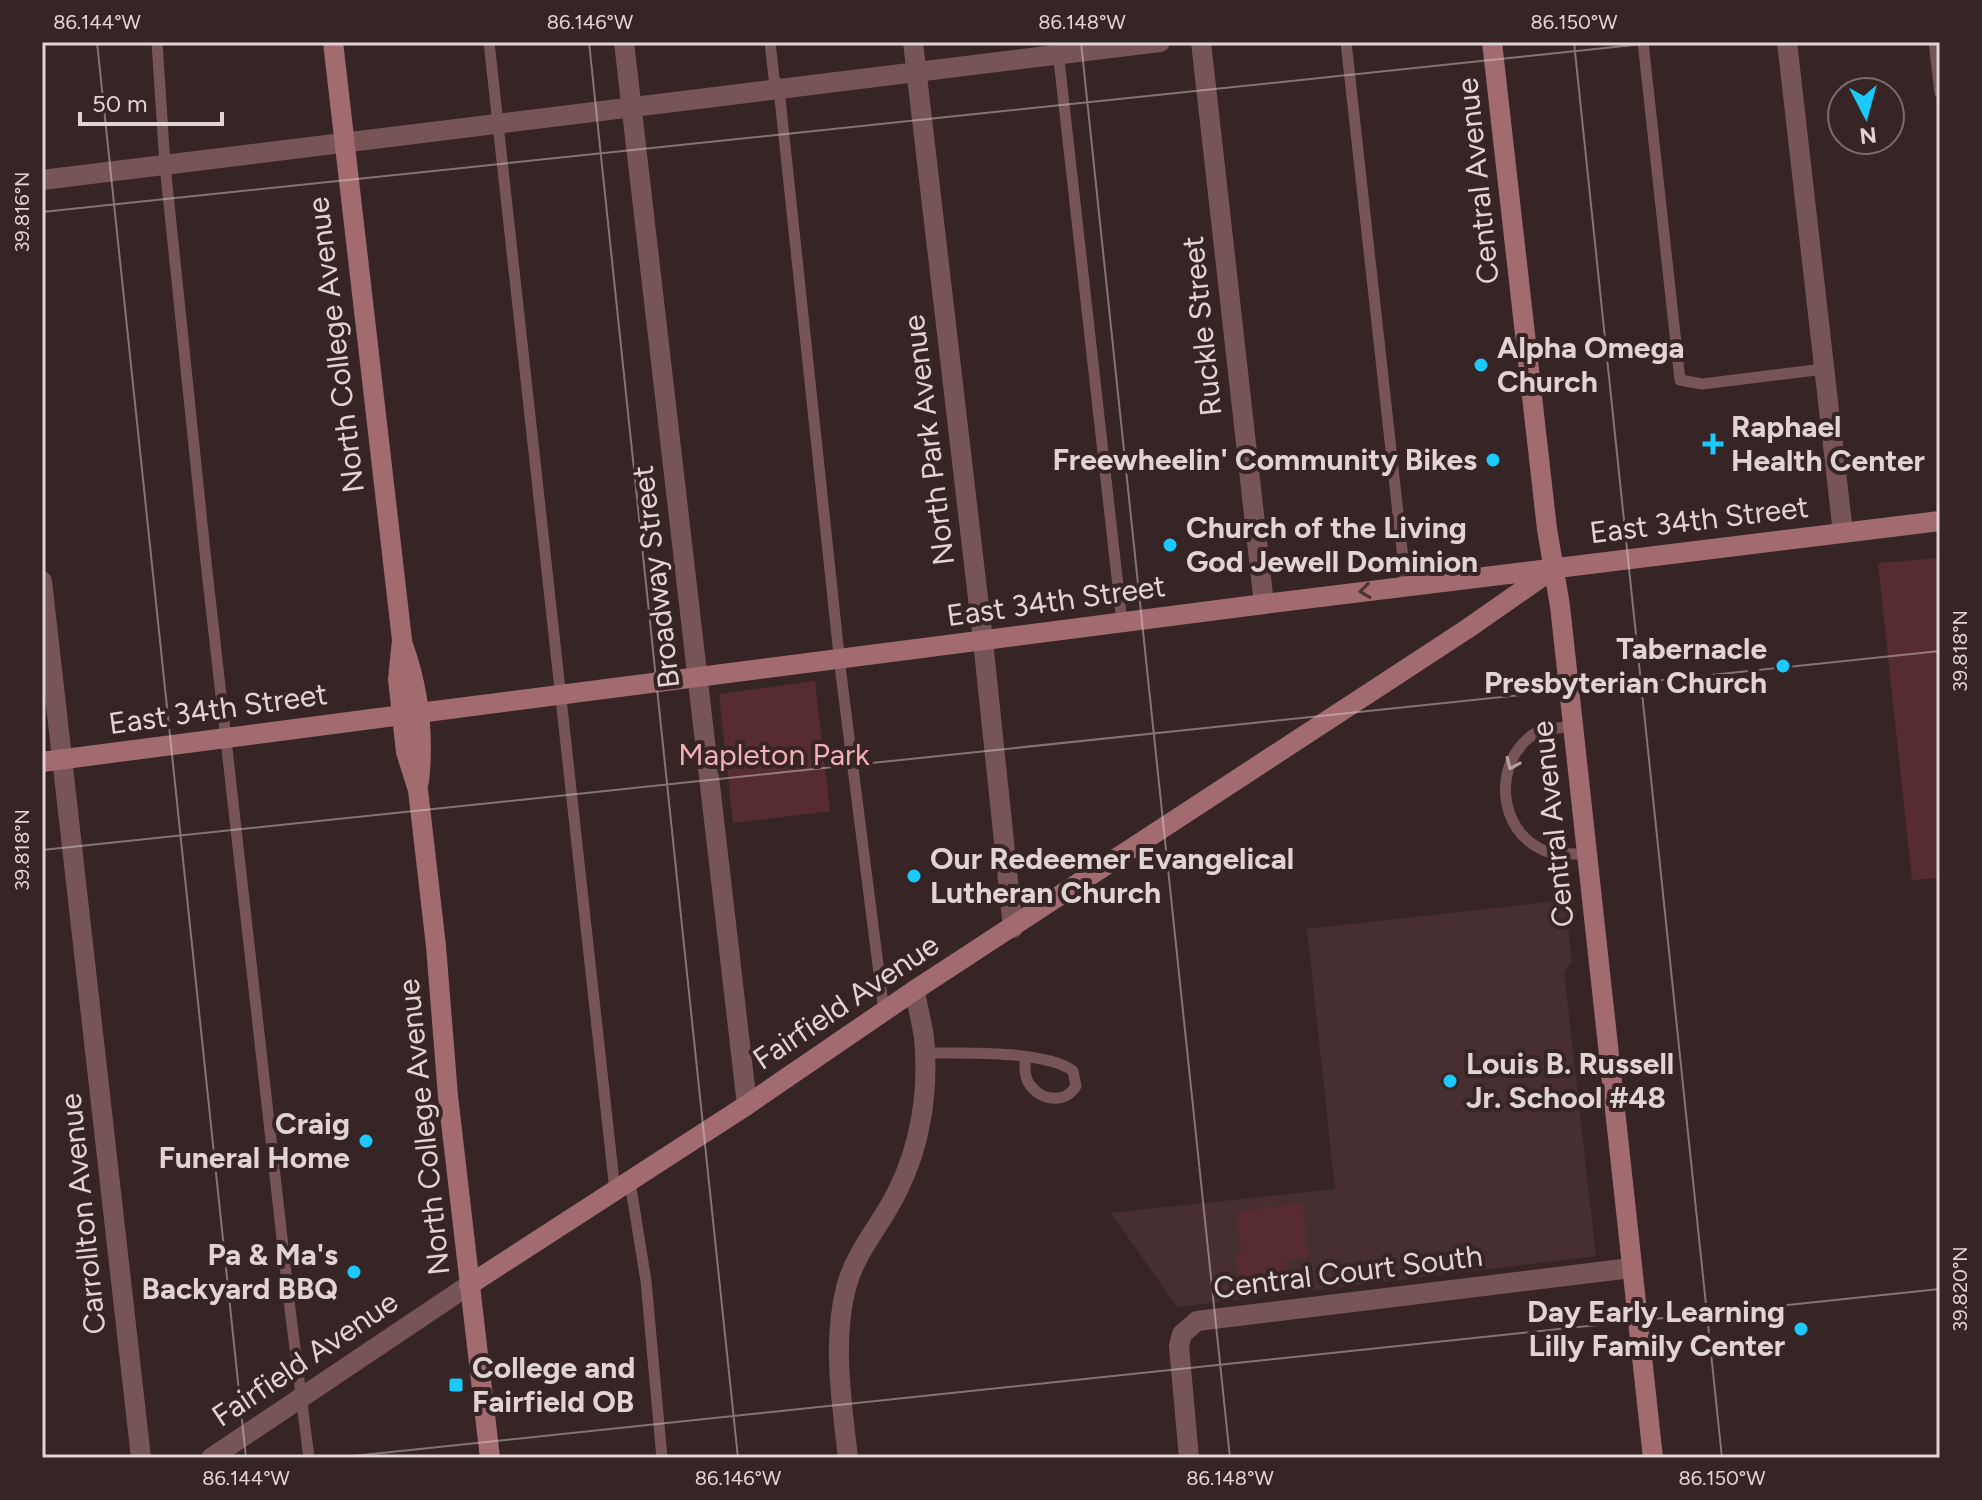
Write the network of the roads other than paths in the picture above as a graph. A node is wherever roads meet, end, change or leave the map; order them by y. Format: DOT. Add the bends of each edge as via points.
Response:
graph roads {
  1 [pos="157,42"];
  2 [pos="333,42"];
  3 [pos="489,42"];
  4 [pos="624,42"];
  5 [pos="770,42"];
  6 [pos="913,42"];
  7 [pos="1160,42"];
  8 [pos="1201,42"];
  9 [pos="1346,42"];
  10 [pos="1492,42"];
  11 [pos="1643,42"];
  12 [pos="1787,42"];
  13 [pos="1934,42"];
  14 [pos="1058,48"];
  15 [pos="917,72"];
  16 [pos="779,89"];
  17 [pos="1940,93"];
  18 [pos="632,107"];
  19 [pos="497,124"];
  20 [pos="343,143"];
  21 [pos="165,165"];
  22 [pos="42,180"];
  23 [pos="1824,369"];
  24 [pos="1940,521"];
  25 [pos="1843,533"];
  26 [pos="1553,569"];
  27 [pos="42,581"];
  28 [pos="1406,586"];
  29 [pos="1264,604"];
  30 [pos="1122,622"];
  31 [pos="983,641"];
  32 [pos="840,660"];
  33 [pos="698,678"];
  34 [pos="559,696"];
  35 [pos="410,714"];
  36 [pos="1573,727"];
  37 [pos="225,738"];
  38 [pos="52,761"];
  39 [pos="1587,854"];
  40 [pos="1013,928"];
  41 [pos="915,990"];
  42 [pos="884,1012"];
  43 [pos="925,1053"];
  44 [pos="1025,1058"];
  45 [pos="747,1105"];
  46 [pos="622,1186"];
  47 [pos="1631,1268"];
  48 [pos="469,1285"];
  49 [pos="302,1397"];
  50 [pos="1188,1448"];
  51 [pos="141,1458"];
  52 [pos="211,1458"];
  53 [pos="309,1458"];
  54 [pos="490,1458"];
  55 [pos="662,1458"];
  56 [pos="848,1458"];
  57 [pos="1653,1458"];
  1 -- 21 [label="lane"];
  2 -- 20 [label="street, North College Avenue"];
  3 -- 19 [label="lane"];
  4 -- 18 [label="street, Broadway Street"];
  5 -- 16 [label="lane"];
  6 -- 15 [label="street, North Park Avenue"];
  7 -- 14 [label="street"];
  8 -- 29 [label="street, Ruckle Street"];
  9 -- 28 [label="lane"];
  10 -- 26 [label="street, Central Avenue"];
  11 -- 23 [label="lane" via="1680,380 1702,384"];
  12 -- 23 [label="street"];
  13 -- 17 [label="lane"];
  14 -- 15 [label="street"];
  14 -- 30 [label="lane"];
  15 -- 16 [label="street"];
  15 -- 31 [label="street, North Park Avenue"];
  16 -- 18 [label="street"];
  16 -- 32 [label="lane"];
  18 -- 19 [label="street"];
  18 -- 33 [label="street, Broadway Street"];
  19 -- 20 [label="street"];
  19 -- 34 [label="lane"];
  20 -- 21 [label="street"];
  20 -- 35 [label="street, North College Avenue" via="402,640 398,679"];
  21 -- 22 [label="street"];
  21 -- 37 [label="lane"];
  23 -- 25 [label="street"];
  24 -- 25 [label="street, East 34th Street"];
  25 -- 26 [label="street, East 34th Street"];
  26 -- 28 [label="street, East 34th Street"];
  26 -- 36 [label="street, Central Avenue"];
  26 -- 40 [label="street, Fairfield Avenue"];
  27 -- 38 [label="street, Carrollton Avenue"];
  28 -- 29 [label="street, East 34th Street, one-way"];
  29 -- 30 [label="street, East 34th Street"];
  30 -- 31 [label="street, East 34th Street"];
  31 -- 32 [label="street, East 34th Street"];
  31 -- 40 [label="street, North Park Avenue"];
  32 -- 33 [label="street, East 34th Street"];
  32 -- 42 [label="lane"];
  33 -- 34 [label="street, East 34th Street"];
  33 -- 45 [label="street, Broadway Street"];
  34 -- 35 [label="street, East 34th Street"];
  34 -- 46 [label="lane"];
  35 -- 37 [label="street, East 34th Street"];
  35 -- 48 [label="street, North College Avenue" via="406,752 418,790"];
  36 -- 39 [label="street, Central Avenue"];
  36 -- 39 [label="lane, one-way" via="1531,735 1507,771 1505,793 1509,818 1520,835 1544,850"];
  37 -- 38 [label="street, East 34th Street"];
  37 -- 49 [label="lane"];
  38 -- 51 [label="street, Carrollton Avenue"];
  39 -- 47 [label="street, Central Avenue"];
  40 -- 41 [label="street, Fairfield Avenue"];
  41 -- 42 [label="street, Fairfield Avenue"];
  41 -- 43 [label="street"];
  42 -- 45 [label="street, Fairfield Avenue"];
  43 -- 44 [label="lane"];
  43 -- 56 [label="street" via="914,1148 899,1190 853,1266 843,1302"];
  44 -- 44 [label="lane" via="1062,1063 1073,1071 1076,1086 1071,1095 1058,1099 1035,1090 1025,1075"];
  45 -- 46 [label="street, Fairfield Avenue"];
  46 -- 48 [label="street, Fairfield Avenue"];
  46 -- 55 [label="lane" via="646,1281"];
  47 -- 50 [label="street, Central Court South" via="1197,1321 1182,1334 1179,1346"];
  47 -- 57 [label="street, Central Avenue"];
  48 -- 49 [label="street, Fairfield Avenue"];
  48 -- 54 [label="street, North College Avenue"];
  49 -- 52 [label="street, Fairfield Avenue"];
  49 -- 53 [label="lane"];
}
